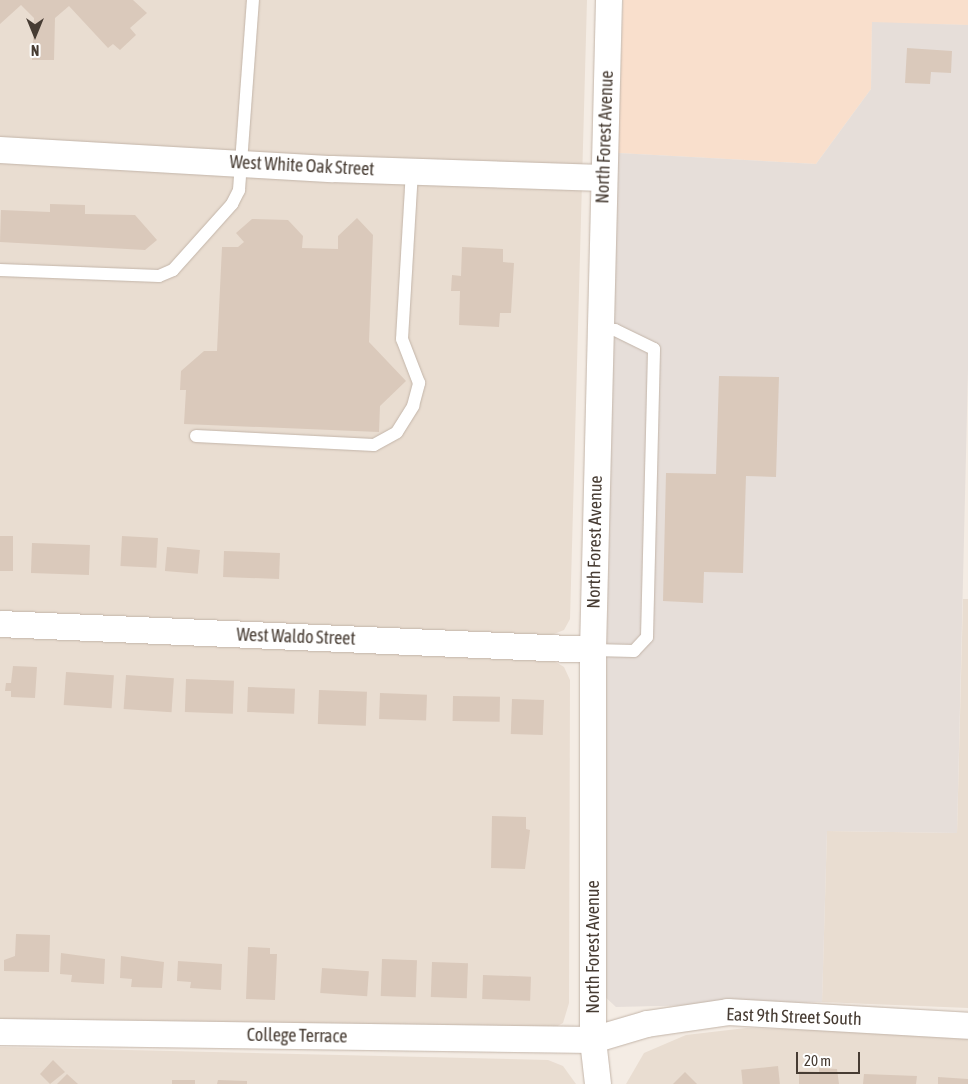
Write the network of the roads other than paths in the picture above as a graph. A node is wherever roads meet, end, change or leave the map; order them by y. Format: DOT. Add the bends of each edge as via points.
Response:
graph roads {
  1 [pos="253,0"];
  2 [pos="609,0"];
  3 [pos="0,150"];
  4 [pos="239,163"];
  5 [pos="412,171"];
  6 [pos="603,178"];
  7 [pos="0,270"];
  8 [pos="600,329"];
  9 [pos="196,436"];
  10 [pos="0,624"];
  11 [pos="593,650"];
  12 [pos="968,1026"];
  13 [pos="0,1032"];
  14 [pos="593,1040"];
  15 [pos="598,1084"];
  1 -- 4 [label="lane"];
  2 -- 6 [label="street, North Forest Avenue"];
  3 -- 4 [label="street, West White Oak Street"];
  4 -- 5 [label="street, West White Oak Street"];
  4 -- 7 [label="lane" via="239,190 232,204 173,270 159,276"];
  5 -- 6 [label="street, West White Oak Street"];
  5 -- 9 [label="lane" via="402,339 419,383 413,406 398,432 374,445"];
  6 -- 8 [label="street, North Forest Avenue"];
  8 -- 11 [label="street, North Forest Avenue"];
  8 -- 11 [label="lane" via="615,330 654,349 647,637 634,651"];
  10 -- 11 [label="street, West Waldo Street"];
  11 -- 14 [label="street, North Forest Avenue"];
  12 -- 14 [label="street, East 9th Street South" via="728,1012 647,1024"];
  13 -- 14 [label="street, College Terrace"];
  14 -- 15 [label="street, North Forest Avenue"];
}
